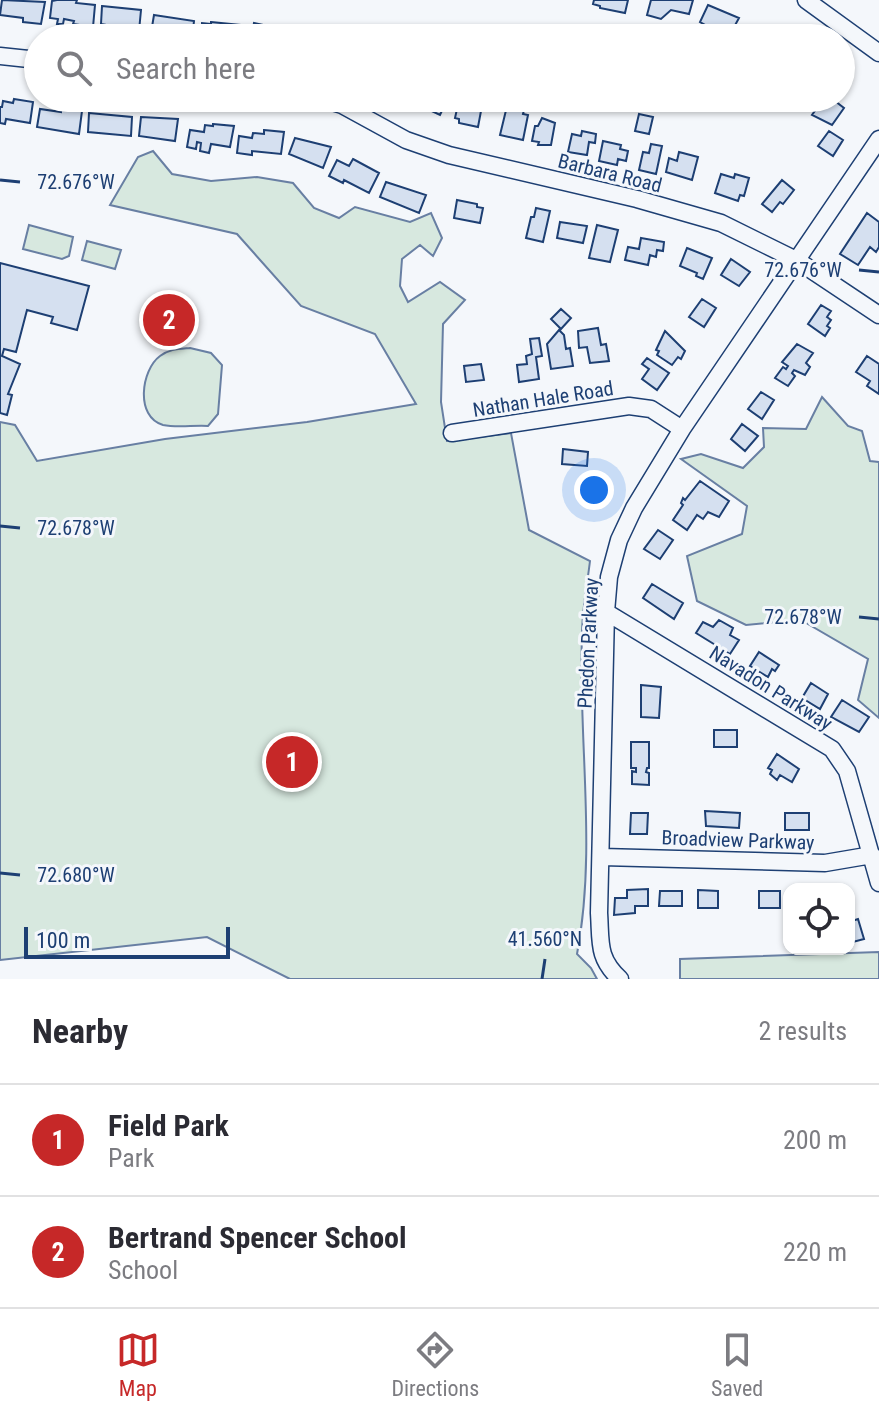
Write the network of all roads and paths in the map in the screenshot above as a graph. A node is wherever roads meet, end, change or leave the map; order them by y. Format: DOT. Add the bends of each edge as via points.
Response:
graph roads {
  1 [pos="806,0"];
  2 [pos="839,24"];
  3 [pos="855,36"];
  4 [pos="879,53"];
  5 [pos="0,56"];
  6 [pos="24,59"];
  7 [pos="355,112"];
  8 [pos="879,139"];
  9 [pos="798,261"];
  10 [pos="879,315"];
  11 [pos="682,429"];
  12 [pos="452,433"];
  13 [pos="606,612"];
  14 [pos="872,855"];
  15 [pos="602,857"];
  16 [pos="879,883"];
  17 [pos="620,979"];
  1 -- 2 [label="street"];
  3 -- 4 [label="street"];
  5 -- 6 [label="street"];
  7 -- 9 [label="street, Barbara Road" via="406,140 449,155 707,219"];
  8 -- 9 [label="street, Phedon Parkway"];
  9 -- 10 [label="street, Barbara Road"];
  9 -- 11 [label="street, Phedon Parkway"];
  11 -- 12 [label="street, Nathan Hale Road" via="651,409 629,406"];
  11 -- 13 [label="street, Phedon Parkway" via="619,540"];
  13 -- 14 [label="street, Navadon Parkway" via="832,749 847,771"];
  13 -- 15 [label="street, Phedon Parkway"];
  14 -- 15 [label="street, Broadview Parkway" via="825,863"];
  14 -- 16 [label="street, Navadon Parkway"];
  15 -- 17 [label="street, Phedon Parkway" via="601,951 606,967"];
}
